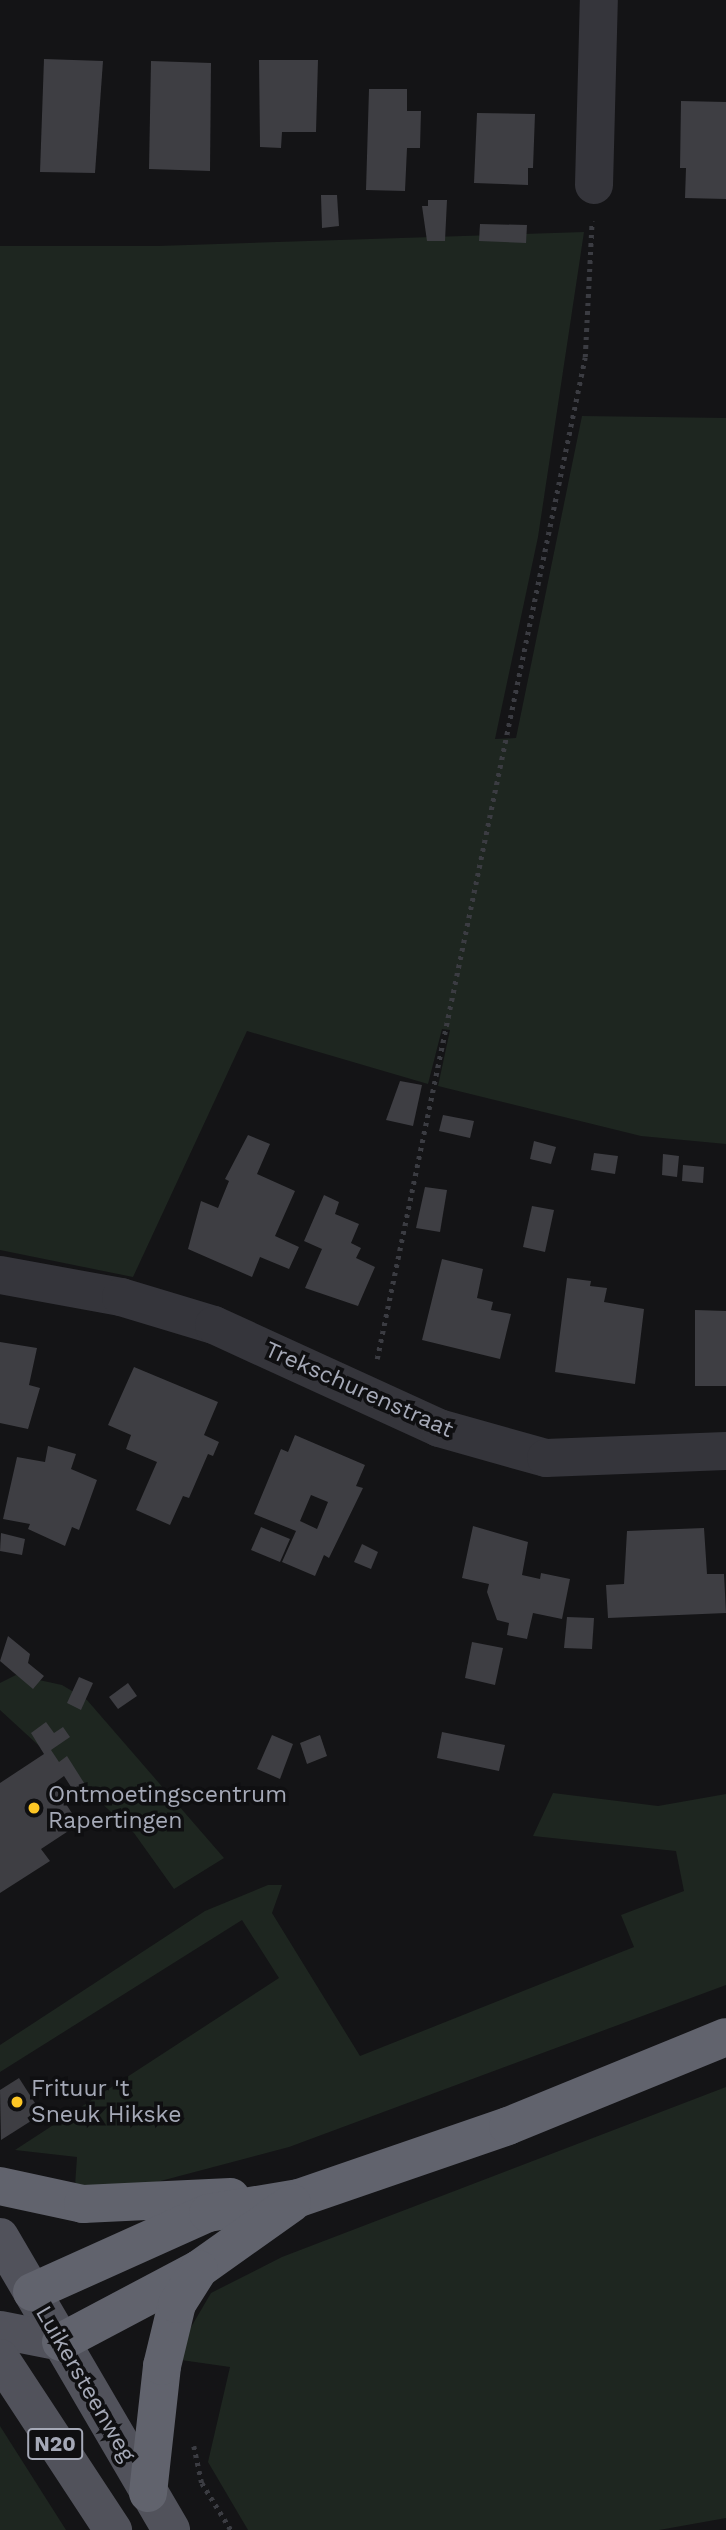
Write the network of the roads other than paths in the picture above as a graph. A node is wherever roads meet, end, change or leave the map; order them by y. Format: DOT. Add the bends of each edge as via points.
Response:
graph roads {
  1 [pos="599,0"];
  2 [pos="594,185"];
  3 [pos="0,1275"];
  4 [pos="726,1451"];
  5 [pos="726,2036"];
  6 [pos="0,2186"];
  7 [pos="299,2198"];
  8 [pos="0,2237"];
  9 [pos="199,2269"];
  10 [pos="32,2292"];
  11 [pos="0,2312"];
  12 [pos="0,2330"];
  13 [pos="61,2343"];
  14 [pos="0,2358"];
  15 [pos="148,2493"];
  16 [pos="113,2530"];
  17 [pos="171,2530"];
  1 -- 2 [label="street"];
  3 -- 4 [label="street, Trekschurenstraat" via="121,1297 215,1325 439,1428 546,1458"];
  5 -- 7 [label="highway" via="508,2126"];
  6 -- 7 [label="highway" via="83,2204 120,2205 175,2197"];
  7 -- 9 [label="highway"];
  7 -- 10 [label="highway" via="208,2214"];
  8 -- 10 [label="main road, Luikersteenweg / N20"];
  9 -- 13 [label="highway"];
  9 -- 15 [label="highway" via="177,2304 162,2366"];
  10 -- 11 [label="main road"];
  10 -- 13 [label="main road, Luikersteenweg / N20"];
  12 -- 13 [label="main road"];
  13 -- 15 [label="main road, Luikersteenweg / N20"];
  14 -- 16 [label="main road, N20"];
  15 -- 17 [label="main road, Luikersteenweg / N20"];
}
